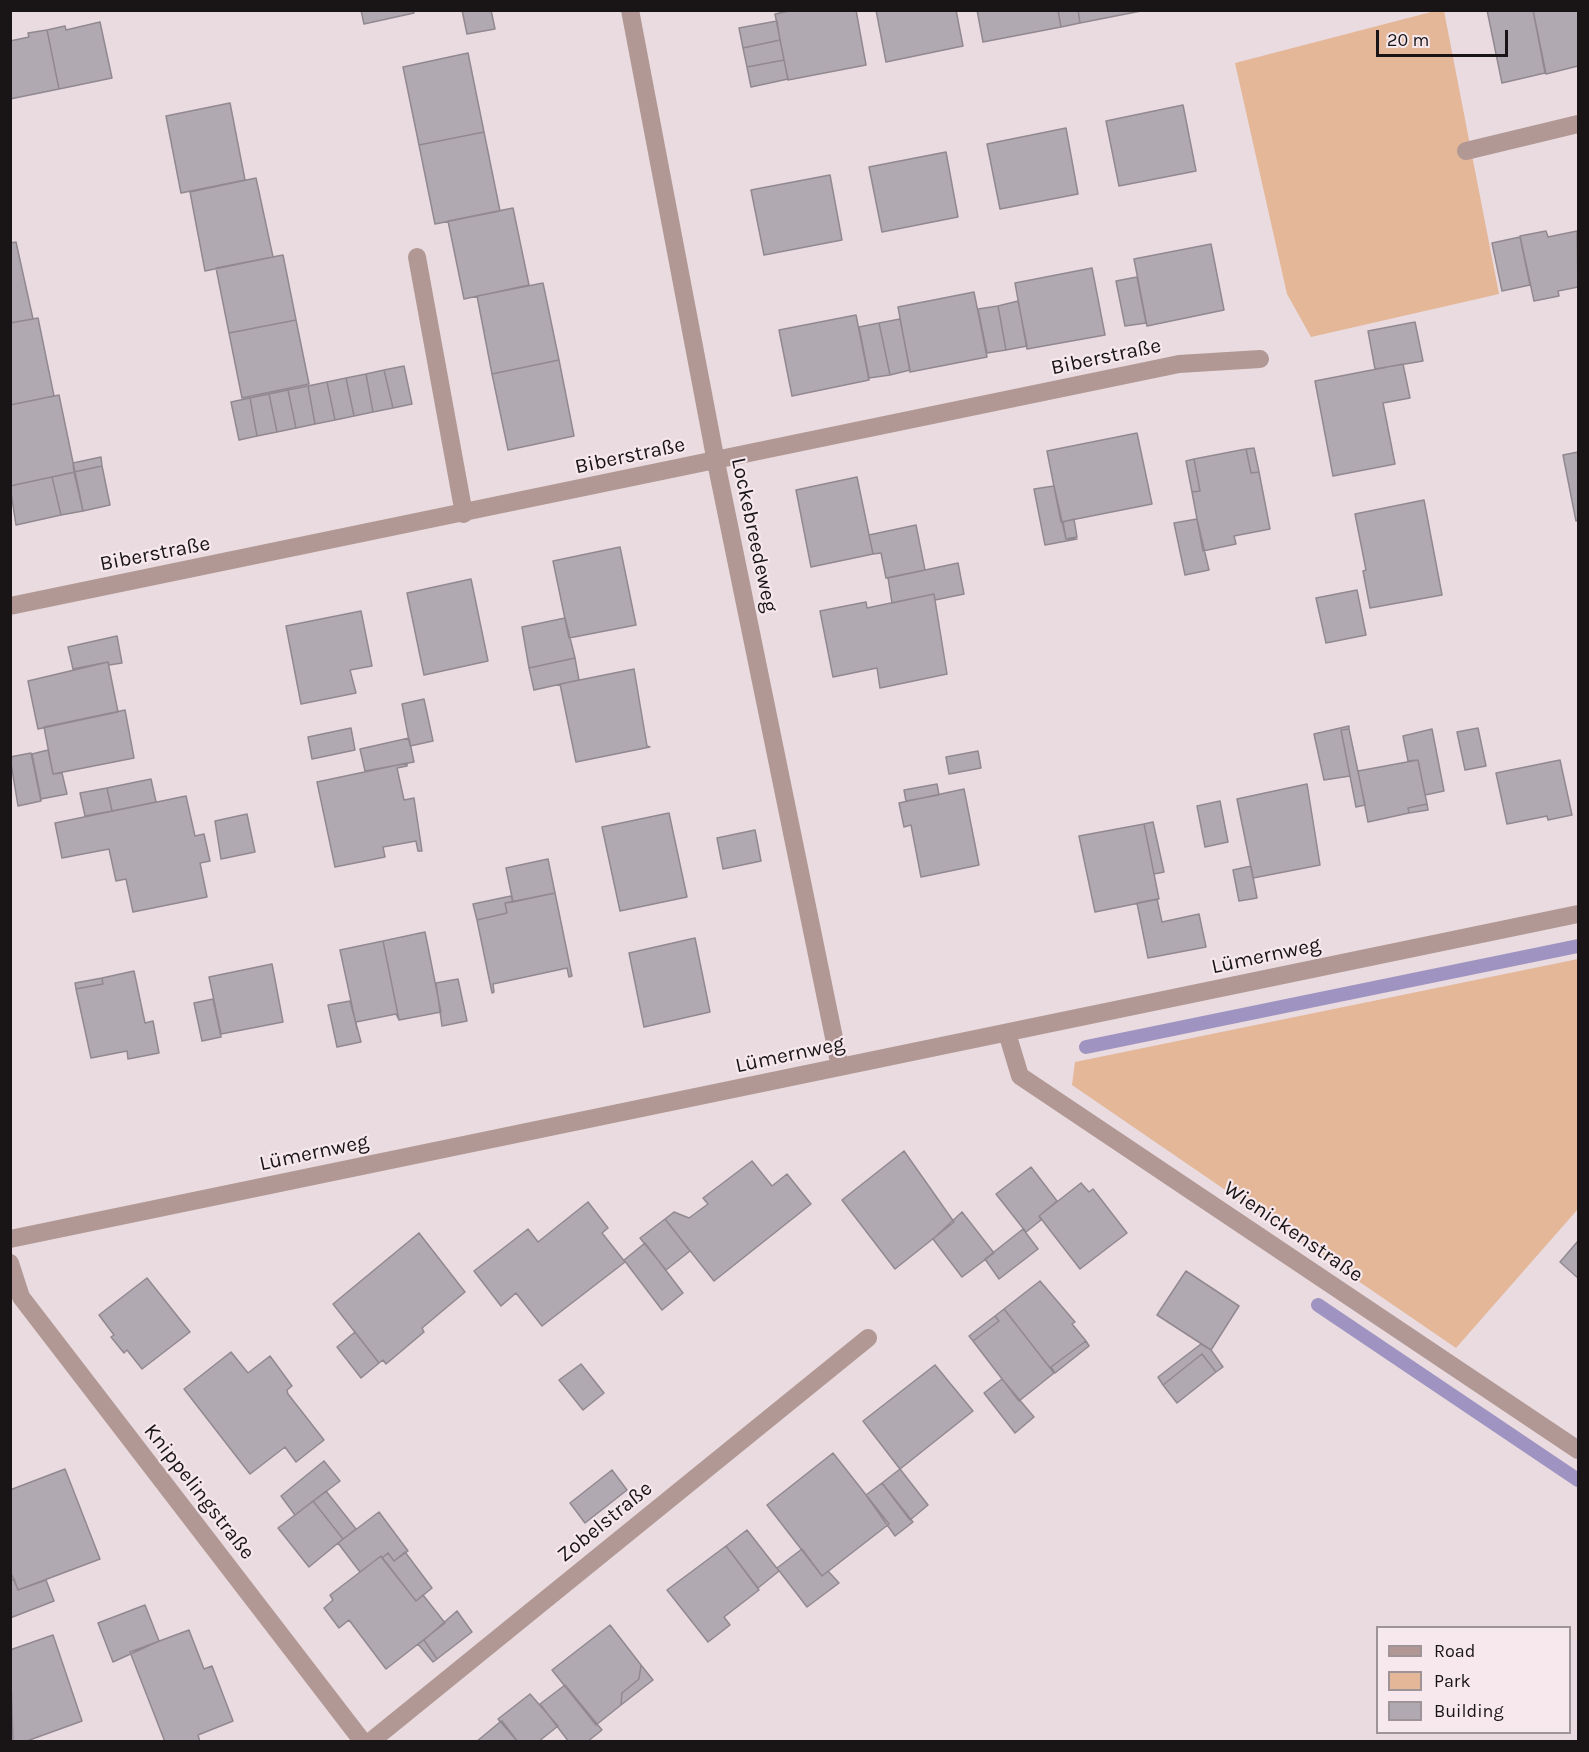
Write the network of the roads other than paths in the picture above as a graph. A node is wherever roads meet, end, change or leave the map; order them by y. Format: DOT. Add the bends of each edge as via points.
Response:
graph roads {
  1 [pos="630,10"];
  2 [pos="1578,124"];
  3 [pos="1466,151"];
  4 [pos="417,257"];
  5 [pos="1260,359"];
  6 [pos="716,462"];
  7 [pos="464,514"];
  8 [pos="10,606"];
  9 [pos="1578,914"];
  10 [pos="1006,1033"];
  11 [pos="840,1067"];
  12 [pos="10,1239"];
  13 [pos="10,1263"];
  14 [pos="868,1338"];
  15 [pos="1578,1450"];
  16 [pos="363,1742"];
  17 [pos="370,1742"];
  1 -- 6 [label="street, Lockebreedeweg"];
  2 -- 3 [label="street"];
  4 -- 7 [label="street"];
  5 -- 6 [label="street, Biberstraße" via="1179,364"];
  6 -- 7 [label="street, Biberstraße"];
  6 -- 11 [label="street, Lockebreedeweg"];
  7 -- 8 [label="street, Biberstraße"];
  9 -- 10 [label="street, Lümernweg"];
  10 -- 11 [label="street, Lümernweg"];
  10 -- 15 [label="street, Wienickenstraße" via="1020,1076"];
  11 -- 12 [label="street, Lümernweg"];
  13 -- 16 [label="street, Knippelingstraße" via="21,1297"];
  14 -- 17 [label="street, Zobelstraße"];
}
